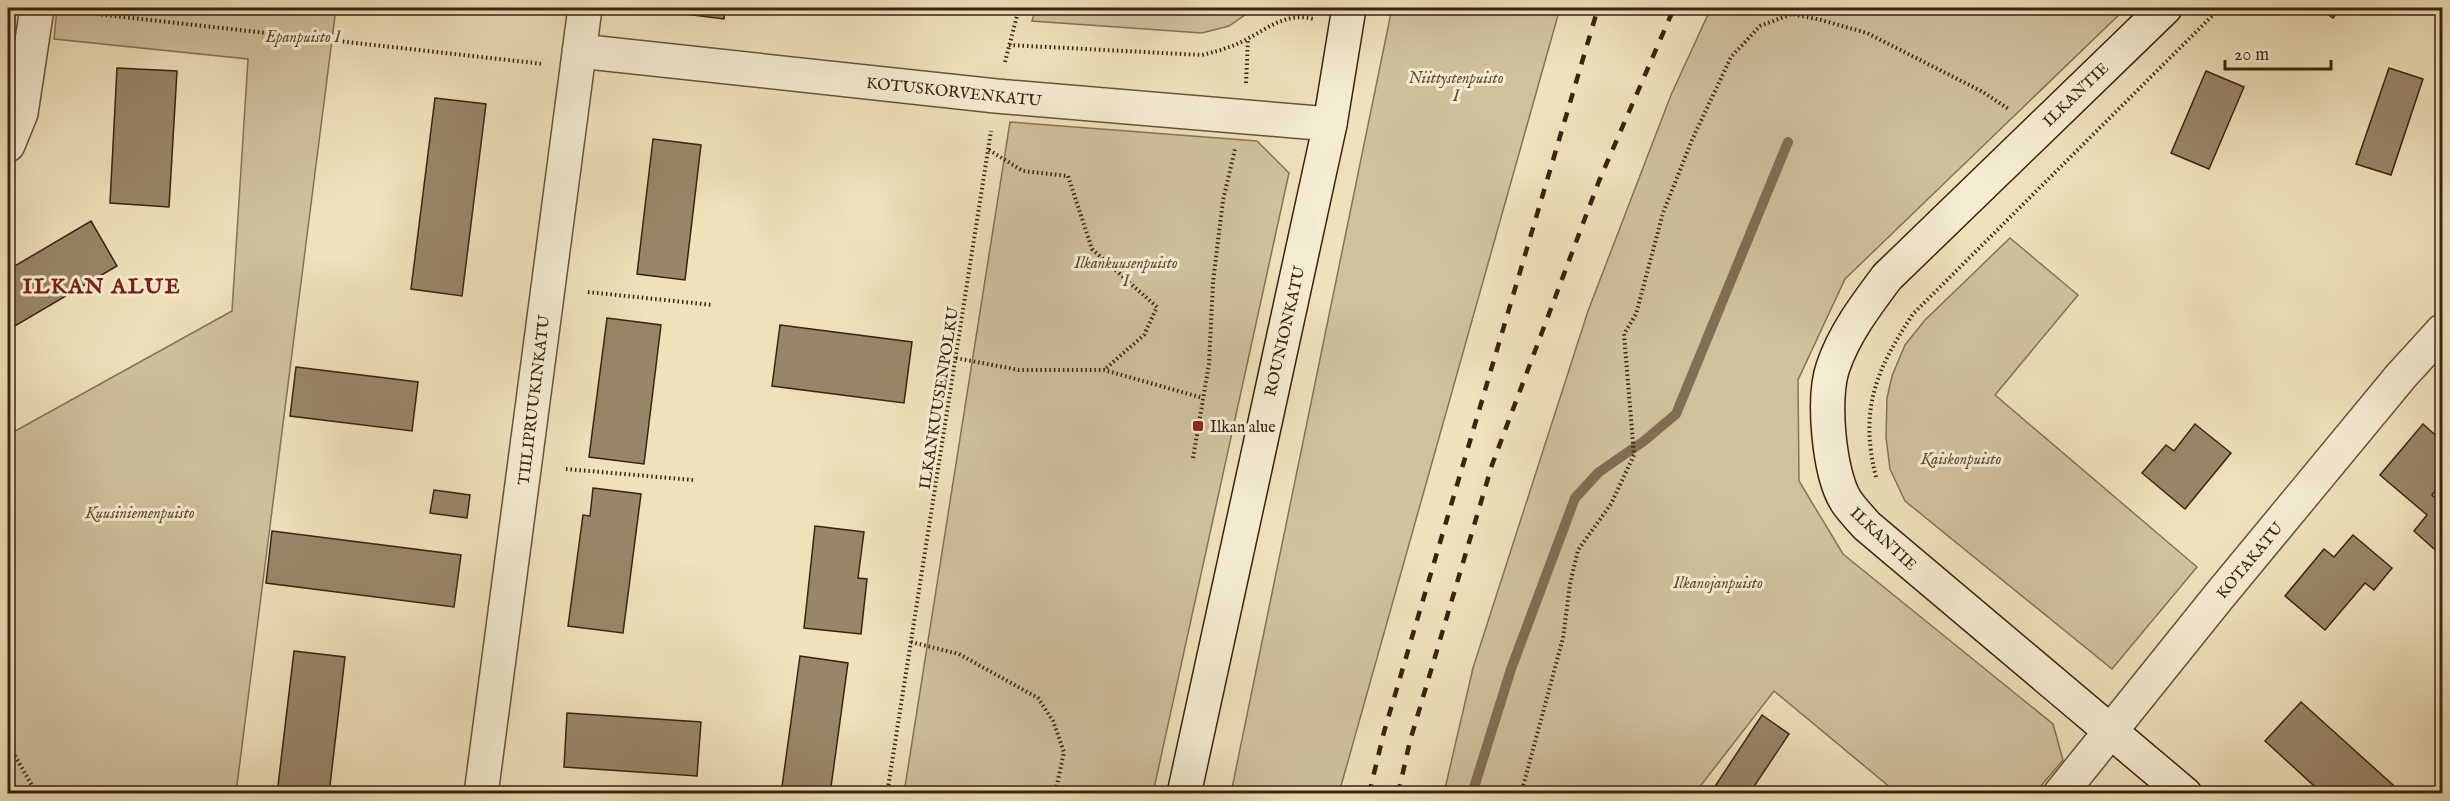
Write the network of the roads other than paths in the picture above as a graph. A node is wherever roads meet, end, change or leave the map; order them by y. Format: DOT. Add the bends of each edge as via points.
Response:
graph roads {
  1 [pos="585,8"];
  2 [pos="2165,8"];
  3 [pos="50,9"];
  4 [pos="1348,17"];
  5 [pos="578,60"];
  6 [pos="1330,124"];
  7 [pos="8,145"];
  8 [pos="2442,331"];
  9 [pos="2109,730"];
  10 [pos="481,794"];
  11 [pos="1184,794"];
  12 [pos="2060,794"];
  13 [pos="2185,794"];
  1 -- 5 [label="street, TIILIPRUUKINKATU"];
  2 -- 9 [label="street, ILKANTIE" via="1887,277 1860,313 1832,368 1827,406 1835,470 1846,501 1867,526"];
  3 -- 7 [label="street"];
  4 -- 6 [label="street, ROUNIONKATU"];
  5 -- 6 [label="street, KOTUSKORVENKATU"];
  5 -- 10 [label="street, TIILIPRUUKINKATU"];
  6 -- 11 [label="street, ROUNIONKATU"];
  8 -- 9 [label="street, KOTAKATU"];
  9 -- 12 [label="street, KOTAKATU"];
  9 -- 13 [label="street, ILKANTIE"];
}
